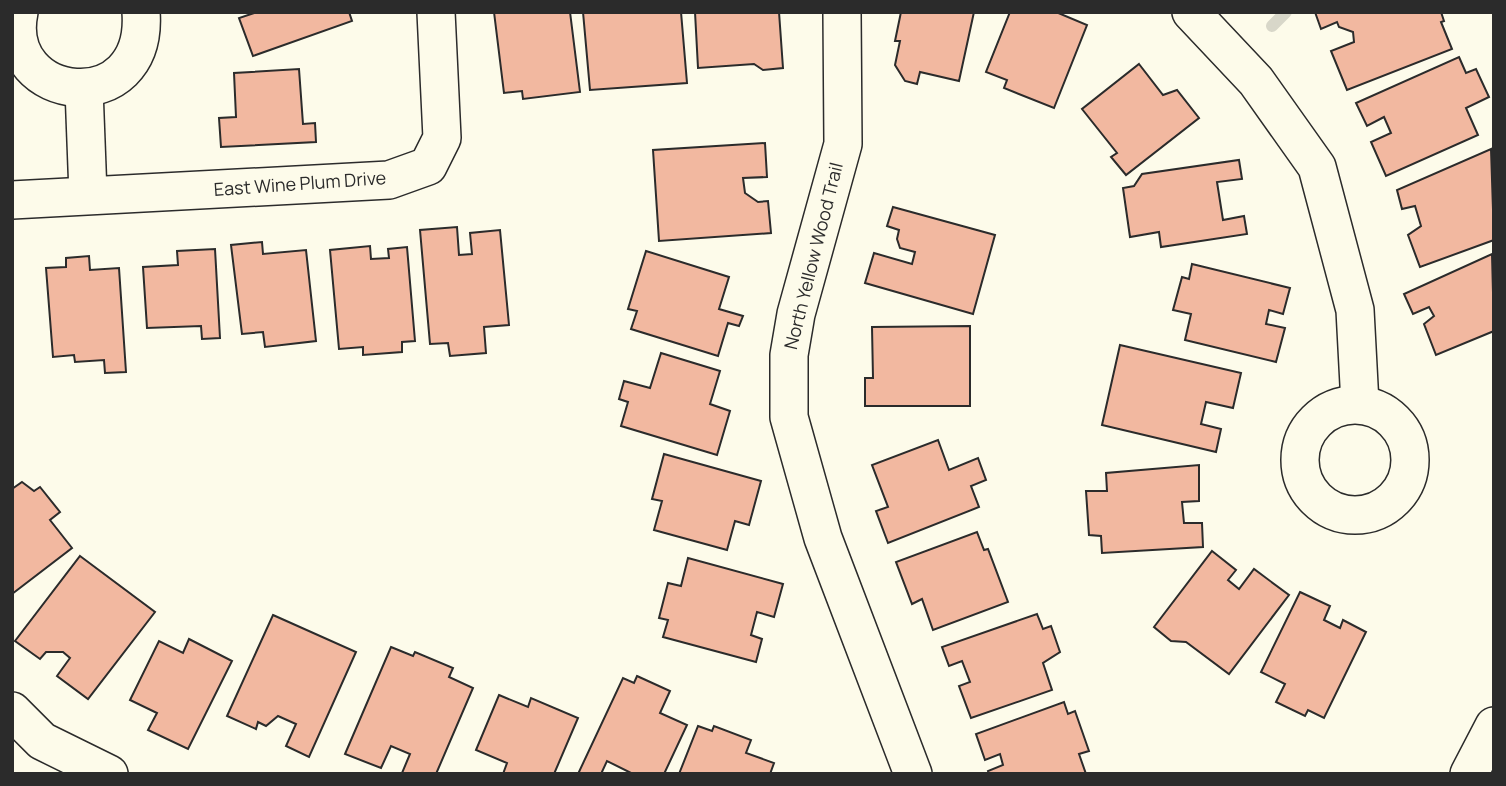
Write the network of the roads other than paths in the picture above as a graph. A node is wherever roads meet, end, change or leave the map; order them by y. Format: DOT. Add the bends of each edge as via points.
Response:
graph roads {
  1 [pos="19,12"];
  2 [pos="141,12"];
  3 [pos="436,12"];
  4 [pos="842,12"];
  5 [pos="1191,12"];
  6 [pos="84,89"];
  7 [pos="88,194"];
  8 [pos="12,200"];
  9 [pos="1360,404"];
  10 [pos="12,711"];
  11 [pos="1494,726"];
  12 [pos="109,774"];
  13 [pos="913,774"];
  14 [pos="1469,774"];
  1 -- 6 [label="street" via="19,41 35,71 66,88"];
  2 -- 6 [label="street" via="142,34 136,55 123,72 105,84"];
  3 -- 7 [label="street, East Wine Plum Drive" via="442,138 428,166 389,180"];
  4 -- 13 [label="street, North Yellow Wood Trail" via="843,144 796,314 789,355 789,417 822,538"];
  5 -- 9 [label="street" via="1256,81 1317,167 1355,310"];
  6 -- 7 [label="street"];
  7 -- 8 [label="street, East Wine Plum Drive"];
  10 -- 12 [label="street" via="42,741"];
  11 -- 14 [label="street"];
}
